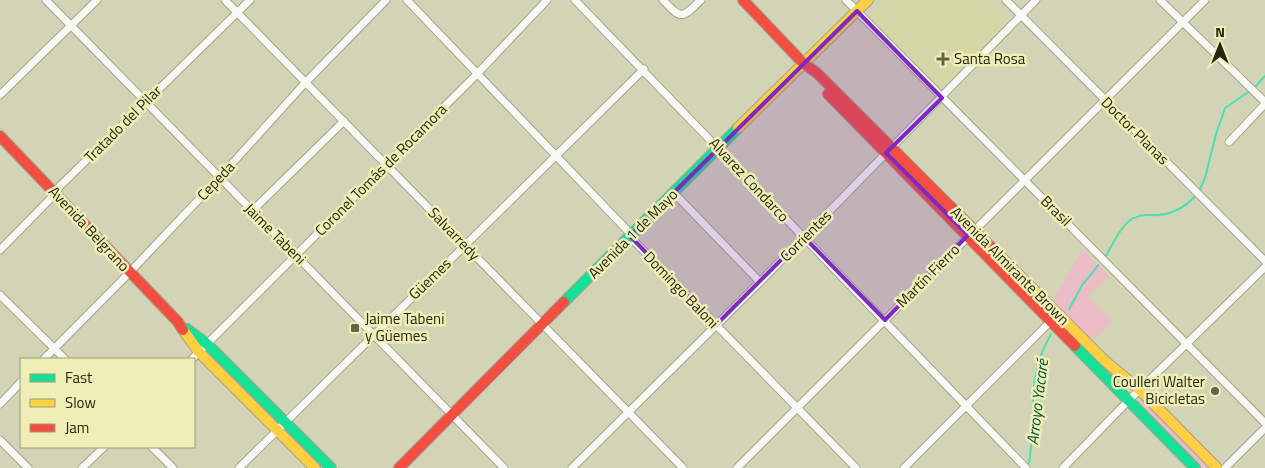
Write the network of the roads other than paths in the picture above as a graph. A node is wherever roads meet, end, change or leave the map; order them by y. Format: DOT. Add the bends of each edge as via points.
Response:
graph roads {
  1 [pos="46,0"];
  2 [pos="97,0"];
  3 [pos="225,0"];
  4 [pos="250,0"];
  5 [pos="386,0"];
  6 [pos="407,0"];
  7 [pos="547,0"];
  8 [pos="576,0"];
  9 [pos="663,0"];
  10 [pos="701,0"];
  11 [pos="743,0"];
  12 [pos="846,0"];
  13 [pos="868,0"];
  14 [pos="1006,0"];
  15 [pos="1036,0"];
  16 [pos="1160,0"];
  17 [pos="1205,0"];
  18 [pos="857,11"];
  19 [pos="237,12"];
  20 [pos="1021,15"];
  21 [pos="1182,22"];
  22 [pos="71,25"];
  23 [pos="803,63"];
  24 [pos="644,69"];
  25 [pos="477,74"];
  26 [pos="305,83"];
  27 [pos="0,96"];
  28 [pos="942,98"];
  29 [pos="1104,99"];
  30 [pos="145,102"];
  31 [pos="1265,103"];
  32 [pos="344,121"];
  33 [pos="0,136"];
  34 [pos="1229,142"];
  35 [pos="719,148"];
  36 [pos="889,151"];
  37 [pos="556,156"];
  38 [pos="387,165"];
  39 [pos="219,178"];
  40 [pos="1024,179"];
  41 [pos="56,193"];
  42 [pos="674,193"];
  43 [pos="252,211"];
  44 [pos="971,232"];
  45 [pos="630,236"];
  46 [pos="804,237"];
  47 [pos="465,245"];
  48 [pos="0,250"];
  49 [pos="296,256"];
  50 [pos="1265,261"];
  51 [pos="1265,267"];
  52 [pos="130,272"];
  53 [pos="760,282"];
  54 [pos="0,295"];
  55 [pos="1054,317"];
  56 [pos="885,320"];
  57 [pos="543,325"];
  58 [pos="716,325"];
  59 [pos="374,335"];
  60 [pos="1187,344"];
  61 [pos="54,348"];
  62 [pos="199,352"];
  63 [pos="45,358"];
  64 [pos="64,358"];
  65 [pos="20,383"];
  66 [pos="1140,390"];
  67 [pos="1128,401"];
  68 [pos="0,404"];
  69 [pos="966,407"];
  70 [pos="798,409"];
  71 [pos="628,412"];
  72 [pos="452,415"];
  73 [pos="1265,423"];
  74 [pos="281,426"];
  75 [pos="1265,428"];
  76 [pos="0,440"];
  77 [pos="103,448"];
  78 [pos="153,448"];
  79 [pos="28,468"];
  80 [pos="82,468"];
  81 [pos="173,468"];
  82 [pos="238,468"];
  83 [pos="315,468"];
  84 [pos="331,468"];
  85 [pos="399,468"];
  86 [pos="504,468"];
  87 [pos="572,468"];
  88 [pos="682,468"];
  89 [pos="737,468"];
  90 [pos="856,468"];
  91 [pos="904,468"];
  92 [pos="1026,468"];
  93 [pos="1063,468"];
  94 [pos="1195,468"];
  95 [pos="1217,468"];
  96 [pos="1225,468"];
  1 -- 22 [label="street, Jaime Tabeni"];
  2 -- 22 [label="street"];
  3 -- 19 [label="street, Salvarredy"];
  4 -- 19 [label="street, Tratado del Pilar"];
  5 -- 26 [label="street, Cepeda"];
  6 -- 25 [label="street, Domingo Baloni"];
  7 -- 25 [label="street, Coronel Tomás de Rocamora"];
  8 -- 24 [label="street, Alvarez Condarco"];
  9 -- 10 [label="street" via="676,14 686,14"];
  11 -- 23 [label="main road, Avenida Almirante Brown"];
  12 -- 18 [label="street, Brasil"];
  13 -- 18 [label="main road, Avenida 1 de Mayo"];
  14 -- 20 [label="street, Doctor Planas"];
  15 -- 20 [label="street, Corrientes"];
  16 -- 21 [label="street"];
  17 -- 21 [label="street, Martín Fierro"];
  18 -- 23 [label="main road, Avenida 1 de Mayo"];
  18 -- 28 [label="street, Brasil"];
  19 -- 26 [label="street, Salvarredy"];
  19 -- 30 [label="street, Tratado del Pilar"];
  20 -- 28 [label="street, Corrientes"];
  20 -- 29 [label="street, Doctor Planas"];
  21 -- 29 [label="street, Martín Fierro"];
  21 -- 31 [label="street"];
  22 -- 27 [label="street"];
  22 -- 30 [label="street, Jaime Tabeni"];
  23 -- 35 [label="main road, Avenida 1 de Mayo"];
  23 -- 36 [label="main road, Avenida Almirante Brown" via="812,77"];
  24 -- 35 [label="street, Alvarez Condarco"];
  24 -- 37 [label="street, Güemes"];
  25 -- 37 [label="street, Domingo Baloni"];
  25 -- 38 [label="street, Coronel Tomás de Rocamora"];
  26 -- 32 [label="street, Salvarredy"];
  26 -- 39 [label="street, Cepeda"];
  28 -- 36 [label="street, Corrientes"];
  28 -- 40 [label="street, Brasil"];
  29 -- 40 [label="street, Martín Fierro"];
  29 -- 50 [label="street, Doctor Planas"];
  30 -- 39 [label="street, Jaime Tabeni"];
  30 -- 41 [label="street, Tratado del Pilar"];
  31 -- 34 [label="street"];
  32 -- 38 [label="street, Salvarredy"];
  32 -- 43 [label="street"];
  33 -- 41 [label="main road, Avenida Belgrano"];
  35 -- 42 [label="main road, Avenida 1 de Mayo"];
  35 -- 46 [label="street, Alvarez Condarco"];
  36 -- 44 [label="main road, Avenida Almirante Brown"];
  36 -- 46 [label="street, Corrientes"];
  37 -- 45 [label="street, Domingo Baloni"];
  37 -- 47 [label="street, Güemes"];
  38 -- 47 [label="street, Salvarredy"];
  38 -- 49 [label="street, Coronel Tomás de Rocamora"];
  39 -- 43 [label="street, Jaime Tabeni"];
  39 -- 52 [label="street, Cepeda"];
  40 -- 44 [label="street, Martín Fierro"];
  40 -- 60 [label="street, Brasil"];
  41 -- 48 [label="street, Tratado del Pilar"];
  41 -- 52 [label="main road, Avenida Belgrano"];
  42 -- 45 [label="main road, Avenida 1 de Mayo"];
  42 -- 53 [label="street"];
  43 -- 49 [label="street, Jaime Tabeni"];
  44 -- 55 [label="main road, Avenida Almirante Brown"];
  44 -- 56 [label="street, Martín Fierro"];
  45 -- 57 [label="main road, Avenida 1 de Mayo"];
  45 -- 58 [label="street, Domingo Baloni"];
  46 -- 53 [label="street, Corrientes"];
  46 -- 56 [label="street, Alvarez Condarco"];
  47 -- 57 [label="street, Salvarredy"];
  47 -- 59 [label="street, Güemes"];
  49 -- 59 [label="street, Jaime Tabeni"];
  49 -- 62 [label="street, Coronel Tomás de Rocamora"];
  51 -- 60 [label="street"];
  52 -- 61 [label="street, Cepeda"];
  52 -- 62 [label="main road, Avenida Belgrano" via="178,322"];
  53 -- 58 [label="street, Corrientes"];
  54 -- 61 [label="street"];
  55 -- 66 [label="main road, Avenida Almirante Brown"];
  55 -- 67 [label="main road, Avenida Almirante Brown"];
  55 -- 69 [label="street"];
  56 -- 69 [label="street, Alvarez Condarco"];
  56 -- 70 [label="street, Martín Fierro"];
  57 -- 71 [label="street, Salvarredy"];
  57 -- 72 [label="main road, Avenida 1 de Mayo"];
  58 -- 70 [label="street, Domingo Baloni"];
  58 -- 71 [label="street, Corrientes"];
  59 -- 72 [label="street, Jaime Tabeni"];
  59 -- 74 [label="street, Güemes"];
  60 -- 66 [label="street"];
  60 -- 73 [label="street, Brasil"];
  61 -- 63 [label="street, Cepeda"];
  61 -- 64 [label="street"];
  62 -- 74 [label="main road, Avenida Belgrano"];
  65 -- 68 [label="street"];
  66 -- 67 [label="street"];
  66 -- 95 [label="main road, Avenida Almirante Brown"];
  67 -- 93 [label="street"];
  67 -- 94 [label="main road, Avenida Almirante Brown"];
  69 -- 91 [label="street"];
  69 -- 92 [label="street, Alvarez Condarco"];
  70 -- 89 [label="street, Martín Fierro"];
  70 -- 90 [label="street, Domingo Baloni"];
  71 -- 87 [label="street, Corrientes"];
  71 -- 88 [label="street, Salvarredy"];
  72 -- 85 [label="main road, Avenida 1 de Mayo"];
  72 -- 86 [label="street, Jaime Tabeni"];
  74 -- 82 [label="street, Güemes"];
  74 -- 83 [label="main road, Avenida Belgrano"];
  74 -- 84 [label="main road, Avenida Belgrano"];
  75 -- 96 [label="street"];
  76 -- 79 [label="street"];
  77 -- 80 [label="street"];
  78 -- 81 [label="street"];
}
